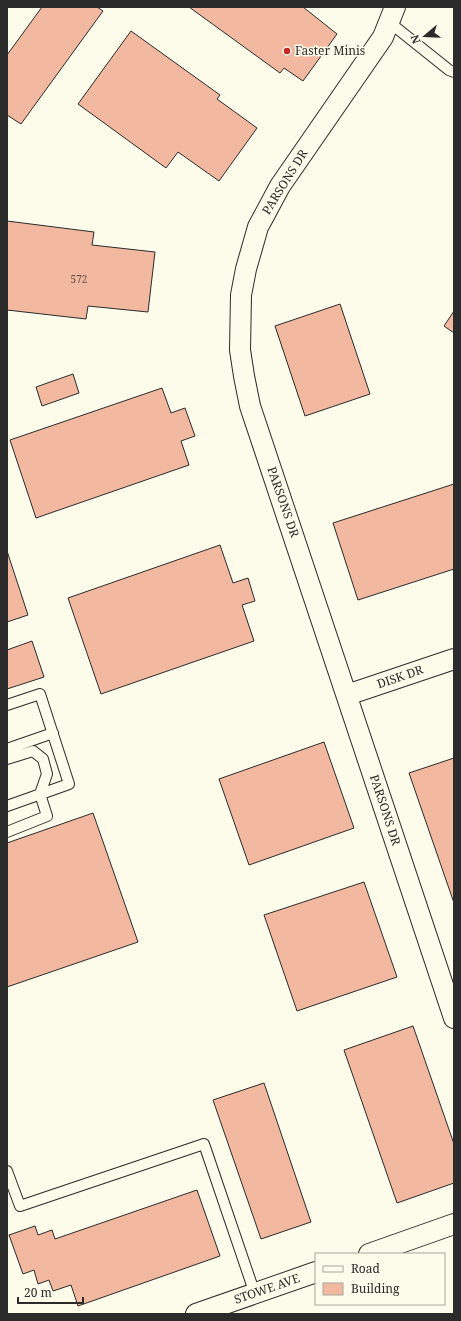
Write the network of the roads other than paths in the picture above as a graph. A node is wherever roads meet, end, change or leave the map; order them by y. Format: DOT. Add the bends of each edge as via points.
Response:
graph roads {
  1 [pos="392,14"];
  2 [pos="454,72"];
  3 [pos="454,659"];
  4 [pos="347,695"];
  5 [pos="7,705"];
  6 [pos="53,733"];
  7 [pos="7,749"];
  8 [pos="7,759"];
  9 [pos="40,794"];
  10 [pos="7,806"];
  11 [pos="7,832"];
  12 [pos="454,1018"];
  13 [pos="7,1171"];
  14 [pos="454,1224"];
  15 [pos="372,1253"];
  16 [pos="315,1272"];
  17 [pos="255,1294"];
  18 [pos="196,1314"];
  1 -- 2 [label="lane"];
  1 -- 4 [label="street, PARSONS DR" via="383,37 276,193 258,227 241,295 240,350 250,406"];
  3 -- 4 [label="street, DISK DR"];
  4 -- 12 [label="street, PARSONS DR"];
  5 -- 6 [label="lane" via="40,694"];
  6 -- 7 [label="lane"];
  6 -- 9 [label="lane" via="69,784"];
  8 -- 9 [label="lane" via="33,751 43,759 47,774"];
  9 -- 10 [label="lane"];
  9 -- 11 [label="lane" via="48,816"];
  13 -- 17 [label="lane" via="20,1206 204,1144"];
  14 -- 15 [label="street"];
  16 -- 17 [label="street, STOWE AVE"];
  17 -- 18 [label="street, STOWE AVE"];
}
